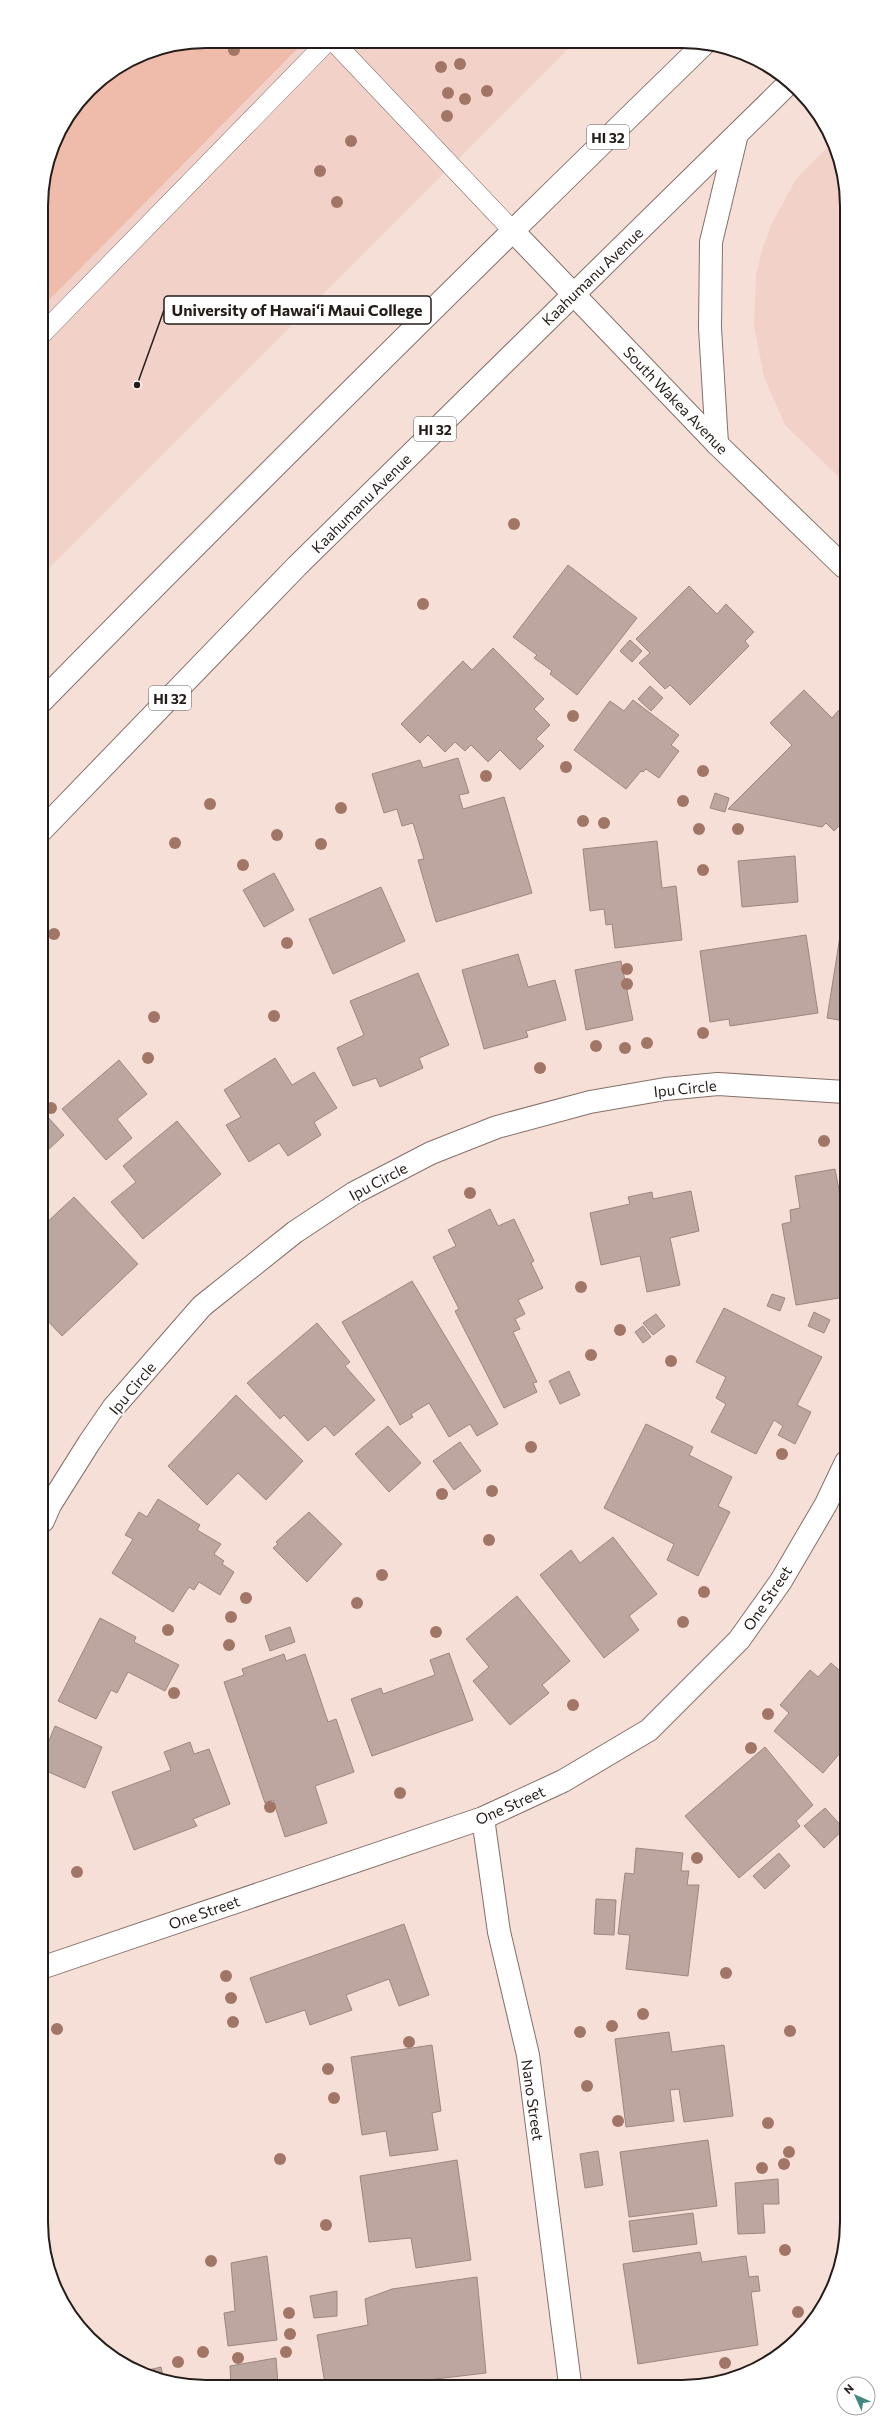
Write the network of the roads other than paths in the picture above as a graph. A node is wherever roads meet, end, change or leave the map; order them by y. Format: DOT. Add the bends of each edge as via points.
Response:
graph roads {
  1 [pos="321,48"];
  2 [pos="340,48"];
  3 [pos="699,49"];
  4 [pos="785,87"];
  5 [pos="736,134"];
  6 [pos="512,230"];
  7 [pos="575,295"];
  8 [pos="48,328"];
  9 [pos="717,444"];
  10 [pos="840,563"];
  11 [pos="48,695"];
  12 [pos="48,824"];
  13 [pos="840,1092"];
  14 [pos="840,1475"];
  15 [pos="48,1513"];
  16 [pos="483,1818"];
  17 [pos="48,1966"];
  18 [pos="569,2380"];
  1 -- 8 [label="lane"];
  2 -- 6 [label="lane"];
  3 -- 6 [label="street, HI 32"];
  4 -- 5 [label="street, Kaahumanu Avenue / HI 32"];
  5 -- 7 [label="street, Kaahumanu Avenue / HI 32"];
  5 -- 9 [label="street" via="711,242 710,328"];
  6 -- 7 [label="street, South Wakea Avenue"];
  6 -- 11 [label="street, HI 32"];
  7 -- 9 [label="street, South Wakea Avenue"];
  7 -- 12 [label="street, Kaahumanu Avenue / HI 32" via="506,359 297,566"];
  9 -- 10 [label="street, South Wakea Avenue"];
  13 -- 15 [label="street, Ipu Circle" via="718,1084 665,1089 590,1102 497,1127 431,1153 354,1193 295,1232 202,1306 113,1408"];
  14 -- 16 [label="street, One Street" via="826,1504 781,1581 739,1640 649,1730 563,1781"];
  16 -- 17 [label="street, One Street"];
  16 -- 18 [label="street, Nano Street" via="500,1932 528,2056"];
}
